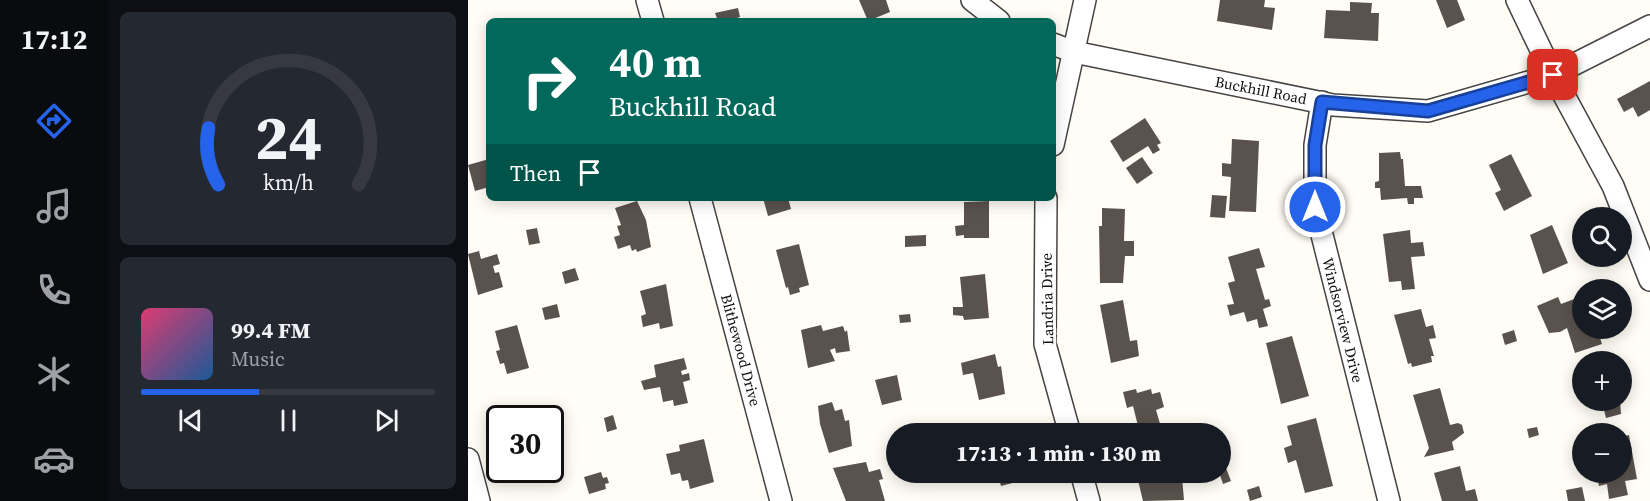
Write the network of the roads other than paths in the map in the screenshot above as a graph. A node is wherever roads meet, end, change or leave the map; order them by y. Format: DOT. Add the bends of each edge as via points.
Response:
graph roads {
  1 [pos="647,0"];
  2 [pos="972,0"];
  3 [pos="1085,0"];
  4 [pos="1517,0"];
  5 [pos="652,18"];
  6 [pos="995,18"];
  7 [pos="1650,26"];
  8 [pos="1056,45"];
  9 [pos="1074,52"];
  10 [pos="1553,75"];
  11 [pos="1322,102"];
  12 [pos="1056,131"];
  13 [pos="701,201"];
  14 [pos="1046,201"];
  15 [pos="1650,280"];
  16 [pos="1067,423"];
  17 [pos="468,459"];
  18 [pos="1084,483"];
  19 [pos="479,501"];
  20 [pos="781,501"];
  21 [pos="1089,501"];
  22 [pos="1389,501"];
  1 -- 5 [label="street"];
  2 -- 6 [label="street"];
  3 -- 9 [label="street"];
  4 -- 10 [label="street"];
  7 -- 10 [label="street, Buckhill Road"];
  8 -- 9 [label="street, Buckhill Road"];
  9 -- 11 [label="street, Buckhill Road"];
  9 -- 12 [label="street"];
  10 -- 11 [label="street, Buckhill Road" via="1428,111"];
  10 -- 15 [label="street" via="1613,186"];
  11 -- 22 [label="street, Windsorview Drive" via="1315,145 1315,207"];
  13 -- 20 [label="street, Blithewood Drive"];
  14 -- 16 [label="street, Landria Drive" via="1045,344"];
  17 -- 19 [label="street"];
  18 -- 21 [label="street"];
}
